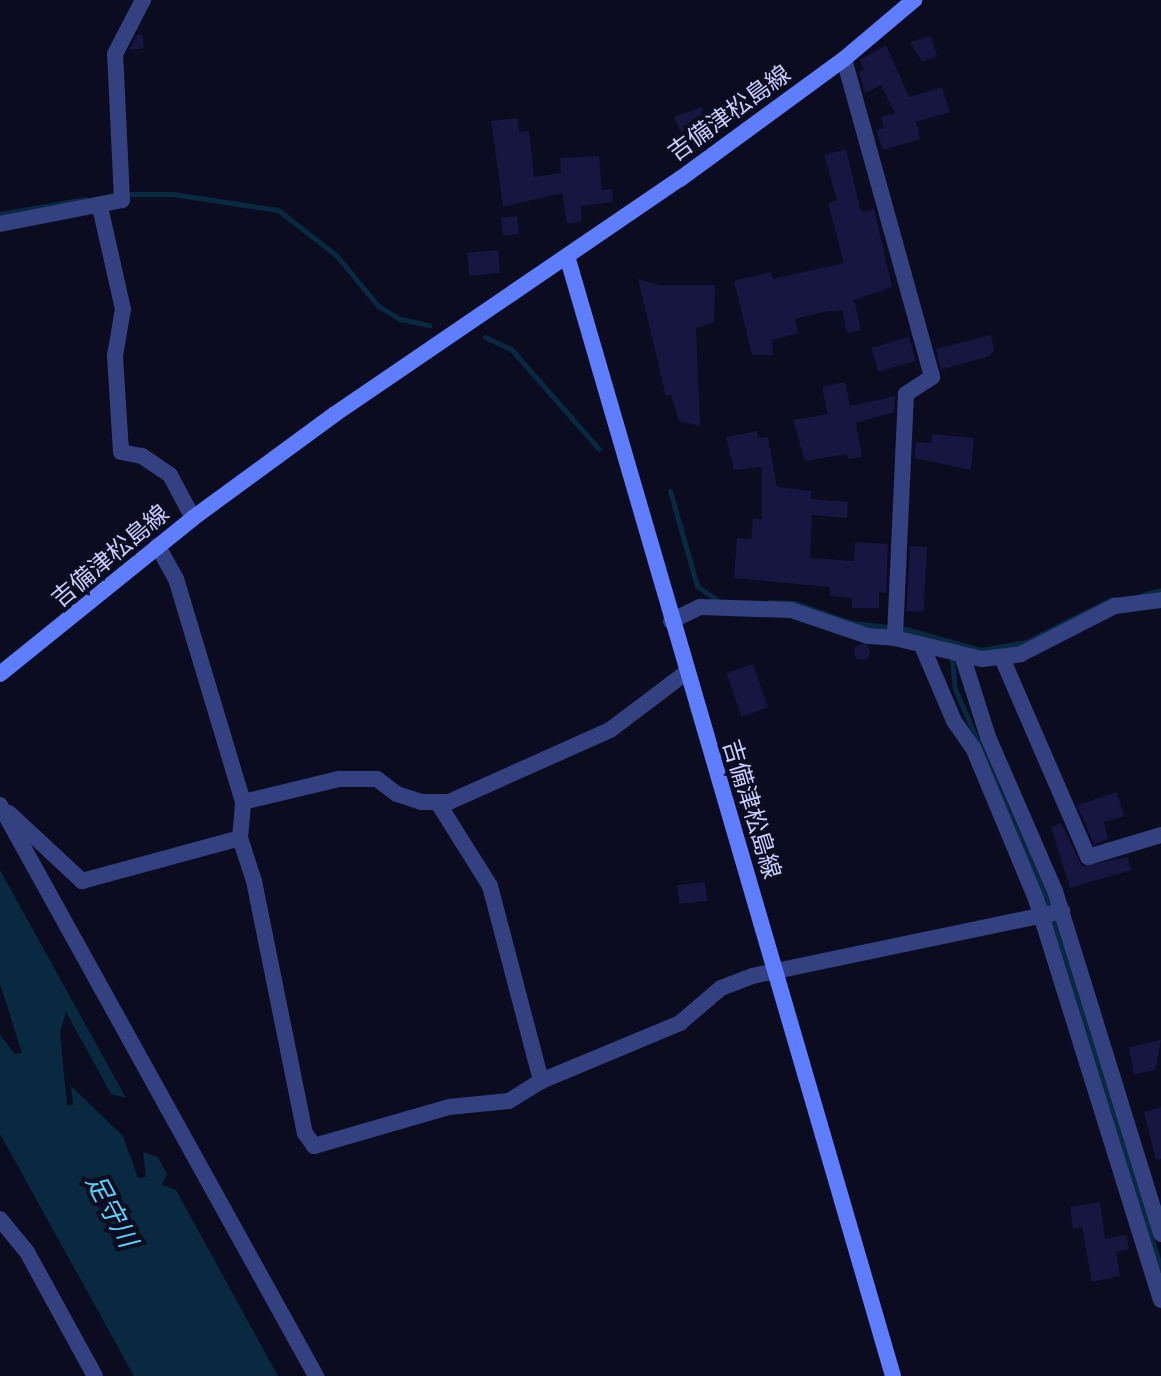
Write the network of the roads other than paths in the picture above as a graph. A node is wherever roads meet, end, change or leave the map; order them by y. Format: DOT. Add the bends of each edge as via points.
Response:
graph roads {
  1 [pos="143,0"];
  2 [pos="914,0"];
  3 [pos="844,59"];
  4 [pos="100,207"];
  5 [pos="0,224"];
  6 [pos="567,256"];
  7 [pos="193,518"];
  8 [pos="158,546"];
  9 [pos="1161,600"];
  10 [pos="671,621"];
  11 [pos="895,631"];
  12 [pos="923,648"];
  13 [pos="961,657"];
  14 [pos="1002,658"];
  15 [pos="687,672"];
  16 [pos="0,674"];
  17 [pos="243,802"];
  18 [pos="438,803"];
  19 [pos="0,805"];
  20 [pos="1161,835"];
  21 [pos="240,838"];
  22 [pos="1062,911"];
  23 [pos="1041,915"];
  24 [pos="775,970"];
  25 [pos="541,1081"];
  26 [pos="0,1219"];
  27 [pos="1161,1234"];
  28 [pos="1161,1300"];
  29 [pos="95,1376"];
  30 [pos="316,1376"];
  31 [pos="893,1376"];
  1 -- 4 [label="street" via="115,54 123,194"];
  2 -- 3 [label="main road, 吉備津松島線"];
  3 -- 6 [label="main road, 吉備津松島線"];
  3 -- 11 [label="street" via="932,377 906,394"];
  4 -- 5 [label="street"];
  4 -- 7 [label="street" via="123,309 115,356 121,452 142,456 170,475"];
  6 -- 7 [label="main road, 吉備津松島線"];
  6 -- 10 [label="main road, 吉備津松島線"];
  7 -- 8 [label="main road, 吉備津松島線"];
  8 -- 16 [label="main road, 吉備津松島線"];
  8 -- 17 [label="street" via="176,579"];
  9 -- 14 [label="street" via="1115,606 1040,646"];
  10 -- 11 [label="street" via="700,607 791,610 868,636"];
  10 -- 15 [label="main road, 吉備津松島線"];
  11 -- 12 [label="street"];
  12 -- 13 [label="street"];
  12 -- 23 [label="street" via="954,721 974,750"];
  13 -- 14 [label="street"];
  13 -- 22 [label="street" via="988,737"];
  14 -- 20 [label="street" via="1088,857"];
  15 -- 18 [label="street" via="610,730 467,796"];
  15 -- 24 [label="main road, 吉備津松島線"];
  17 -- 18 [label="street" via="339,779 377,779 397,794"];
  17 -- 21 [label="street"];
  18 -- 25 [label="street" via="490,886"];
  19 -- 21 [label="street" via="82,881"];
  19 -- 30 [label="street"];
  21 -- 25 [label="street" via="254,881 308,1142 314,1146 459,1105 509,1101"];
  22 -- 23 [label="street"];
  22 -- 27 [label="street"];
  23 -- 24 [label="street"];
  23 -- 28 [label="street"];
  24 -- 25 [label="street" via="721,988 680,1023"];
  24 -- 31 [label="main road, 吉備津松島線"];
  26 -- 29 [label="street" via="27,1252"];
}
